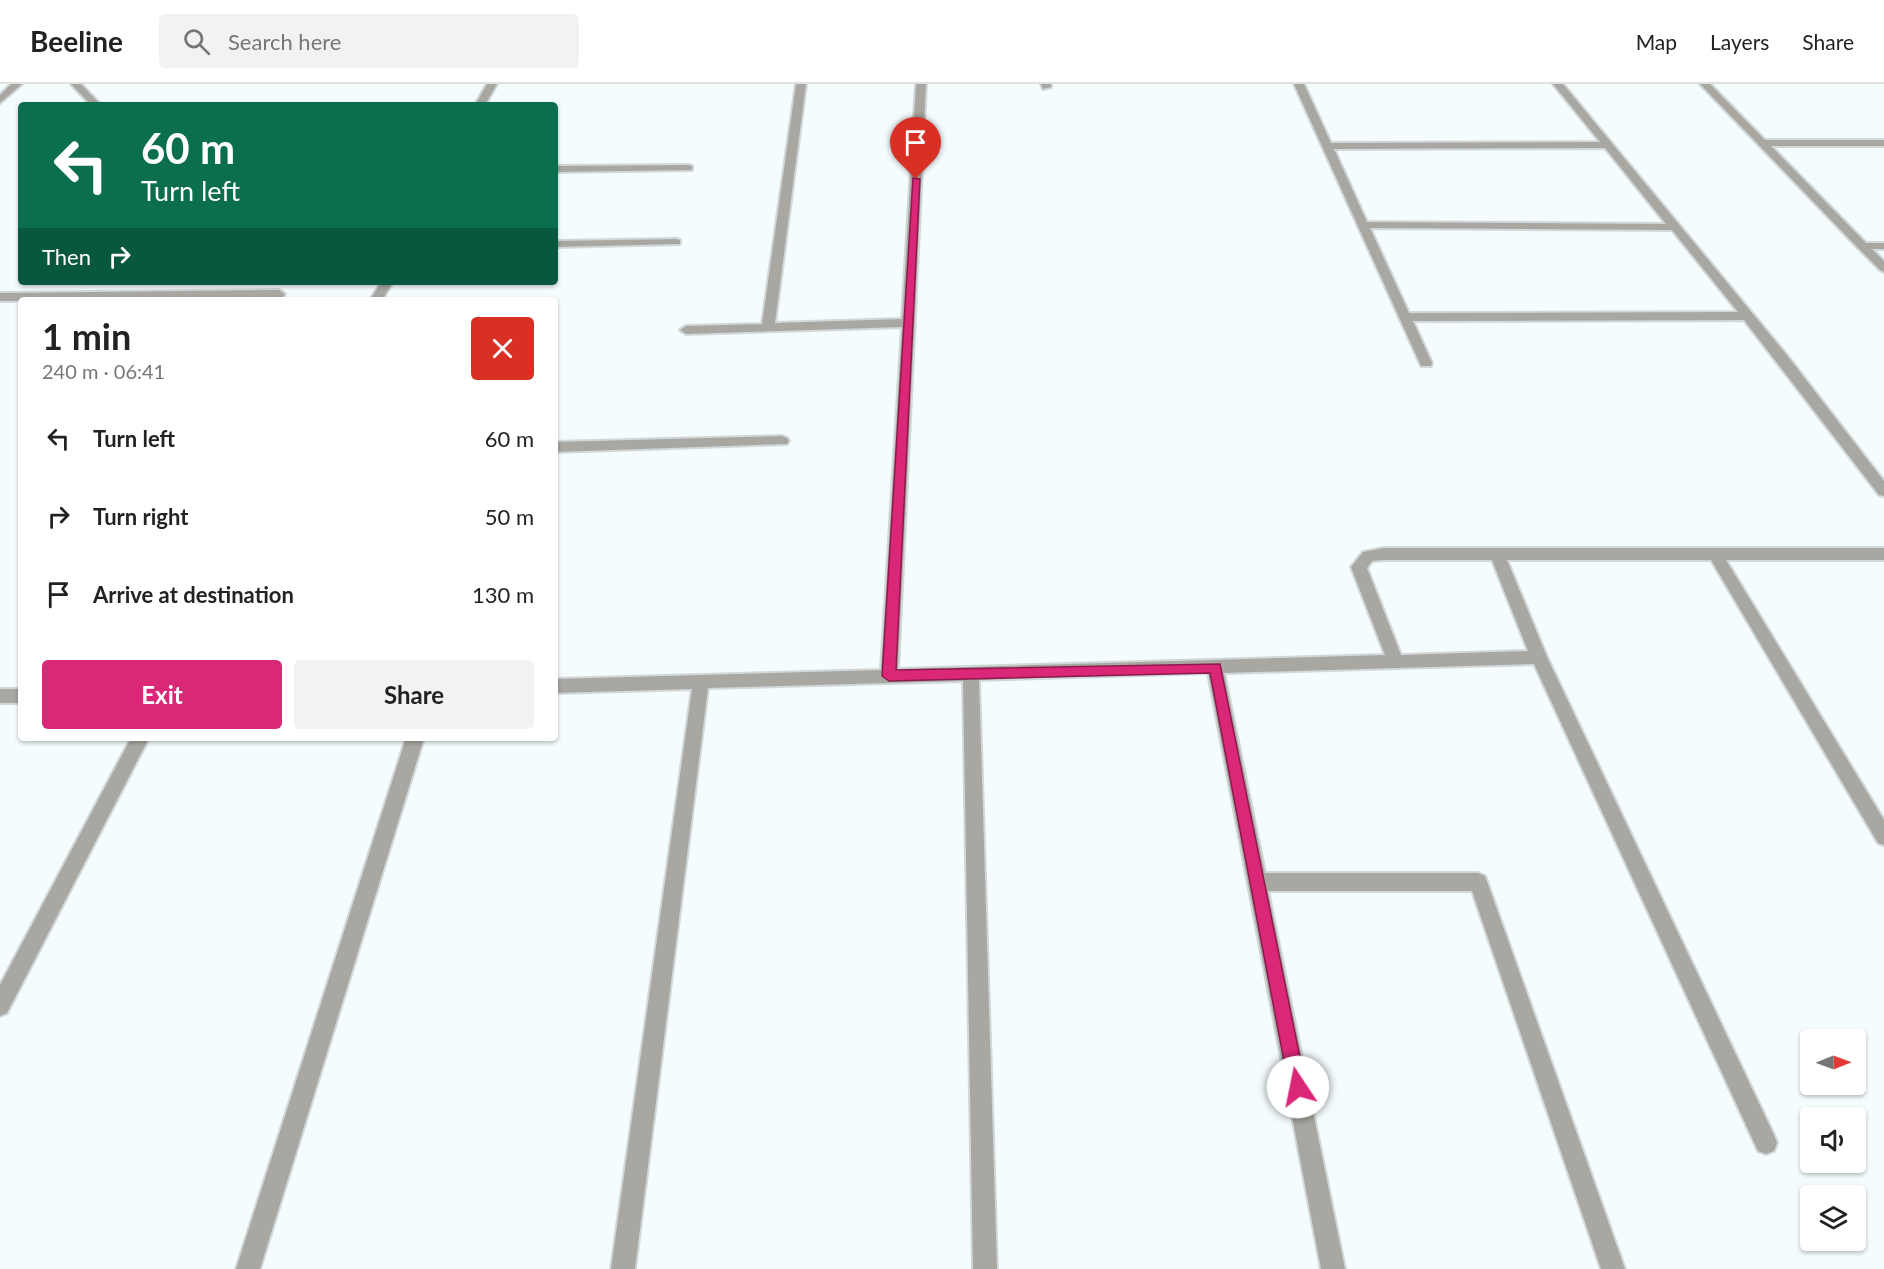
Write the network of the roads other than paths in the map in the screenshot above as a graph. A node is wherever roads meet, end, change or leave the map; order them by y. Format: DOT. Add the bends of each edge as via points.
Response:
graph roads {
  1 [pos="17,84"];
  2 [pos="75,84"];
  3 [pos="492,84"];
  4 [pos="801,84"];
  5 [pos="921,84"];
  6 [pos="1299,84"];
  7 [pos="1558,84"];
  8 [pos="1705,84"];
  9 [pos="0,100"];
  10 [pos="93,102"];
  11 [pos="482,102"];
  12 [pos="1884,142"];
  13 [pos="1762,143"];
  14 [pos="1607,145"];
  15 [pos="1327,146"];
  16 [pos="688,168"];
  17 [pos="558,169"];
  18 [pos="1363,225"];
  19 [pos="1674,227"];
  20 [pos="676,242"];
  21 [pos="558,244"];
  22 [pos="1862,246"];
  23 [pos="1884,246"];
  24 [pos="1884,268"];
  25 [pos="270,285"];
  26 [pos="0,297"];
  27 [pos="282,297"];
  28 [pos="1748,316"];
  29 [pos="1405,317"];
  30 [pos="908,323"];
  31 [pos="768,326"];
  32 [pos="686,330"];
  33 [pos="1426,363"];
  34 [pos="782,441"];
  35 [pos="558,447"];
  36 [pos="1884,490"];
  37 [pos="1497,554"];
  38 [pos="1715,554"];
  39 [pos="1884,554"];
  40 [pos="1539,657"];
  41 [pos="1395,661"];
  42 [pos="1215,668"];
  43 [pos="971,674"];
  44 [pos="889,676"];
  45 [pos="701,680"];
  46 [pos="558,686"];
  47 [pos="0,696"];
  48 [pos="18,696"];
  49 [pos="138,741"];
  50 [pos="414,741"];
  51 [pos="1884,837"];
  52 [pos="1257,882"];
  53 [pos="0,1006"];
  54 [pos="1766,1143"];
  55 [pos="248,1269"];
  56 [pos="623,1269"];
  57 [pos="985,1269"];
  58 [pos="1333,1269"];
  59 [pos="1613,1269"];
  1 -- 9 [label="street"];
  2 -- 10 [label="street"];
  3 -- 11 [label="street"];
  4 -- 31 [label="street"];
  5 -- 30 [label="street"];
  6 -- 15 [label="street"];
  7 -- 14 [label="street"];
  8 -- 13 [label="street"];
  12 -- 13 [label="street"];
  13 -- 22 [label="street"];
  14 -- 15 [label="street"];
  14 -- 19 [label="street"];
  15 -- 18 [label="street"];
  16 -- 17 [label="street"];
  18 -- 19 [label="street"];
  18 -- 29 [label="street"];
  19 -- 28 [label="street"];
  20 -- 21 [label="street"];
  22 -- 23 [label="street"];
  22 -- 24 [label="street"];
  25 -- 27 [label="street"];
  26 -- 27 [label="street"];
  28 -- 29 [label="street"];
  28 -- 36 [label="street"];
  29 -- 33 [label="street"];
  30 -- 31 [label="street"];
  30 -- 44 [label="street"];
  31 -- 32 [label="street"];
  34 -- 35 [label="street"];
  37 -- 38 [label="street"];
  37 -- 40 [label="street"];
  37 -- 41 [label="street" via="1368,556 1359,567"];
  38 -- 39 [label="street"];
  38 -- 51 [label="street"];
  40 -- 41 [label="street"];
  40 -- 54 [label="street"];
  41 -- 42 [label="street"];
  42 -- 43 [label="street"];
  42 -- 52 [label="street"];
  43 -- 44 [label="street"];
  43 -- 57 [label="street"];
  44 -- 45 [label="street"];
  45 -- 46 [label="street"];
  45 -- 56 [label="street"];
  47 -- 48 [label="street"];
  49 -- 53 [label="street"];
  50 -- 55 [label="street"];
  52 -- 58 [label="street"];
  52 -- 59 [label="street" via="1478,882"];
}
